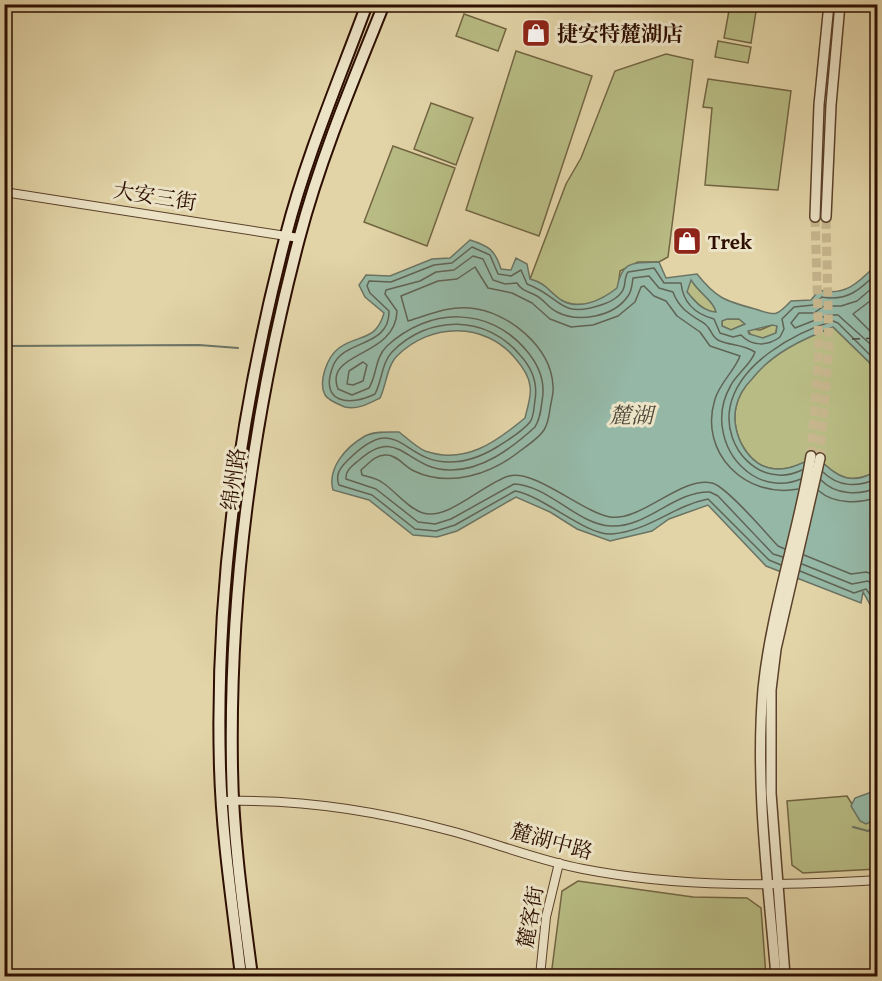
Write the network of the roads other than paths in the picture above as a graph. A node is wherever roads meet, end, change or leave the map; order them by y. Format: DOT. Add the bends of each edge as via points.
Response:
graph roads {
  1 [pos="368,4"];
  2 [pos="384,4"];
  3 [pos="829,4"];
  4 [pos="840,4"];
  5 [pos="4,192"];
  6 [pos="815,217"];
  7 [pos="826,217"];
  8 [pos="285,236"];
  9 [pos="299,238"];
  10 [pos="815,457"];
  11 [pos="228,801"];
  12 [pos="559,863"];
  13 [pos="878,880"];
  14 [pos="773,885"];
  15 [pos="241,976"];
  16 [pos="252,976"];
  17 [pos="540,976"];
  18 [pos="776,976"];
  19 [pos="785,976"];
  1 -- 8 [label="main road, 绵州路"];
  2 -- 9 [label="main road, 绵州路"];
  3 -- 6 [label="street" via="819,105"];
  4 -- 7 [label="street"];
  5 -- 8 [label="street, 大安三街"];
  8 -- 9 [label="street, 大安三街"];
  8 -- 11 [label="main road, 绵州路" via="255,372 226,579 220,693"];
  9 -- 11 [label="main road, 绵州路" via="269,374 250,490 240,578"];
  10 -- 14 [label="street" via="782,604 771,690"];
  11 -- 12 [label="street, 麓湖中路" via="366,812 448,830"];
  11 -- 15 [label="main road, 绵州路"];
  11 -- 16 [label="main road, 绵州路"];
  12 -- 14 [label="street, 麓湖中路" via="662,881"];
  12 -- 17 [label="street, 麓客街" via="546,917"];
  13 -- 14 [label="street, 麓湖中路"];
  14 -- 18 [label="street"];
  14 -- 19 [label="street"];
}
